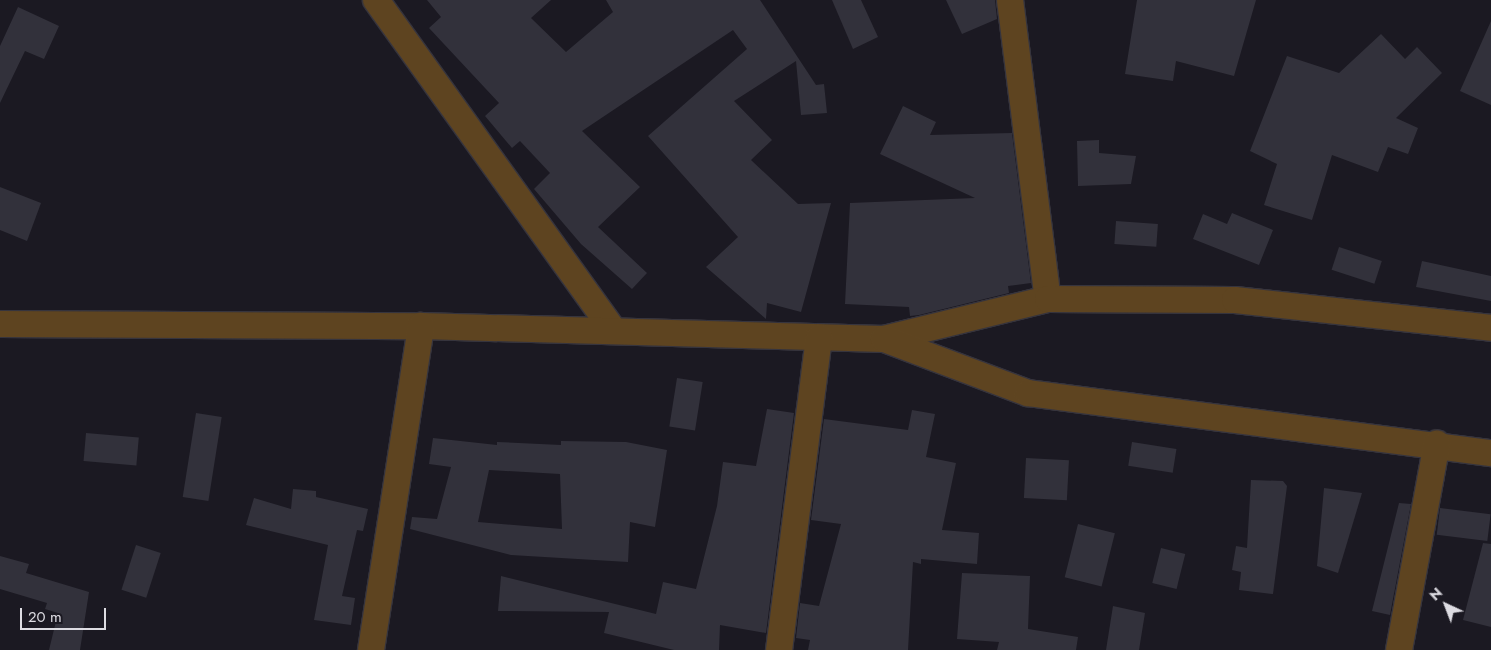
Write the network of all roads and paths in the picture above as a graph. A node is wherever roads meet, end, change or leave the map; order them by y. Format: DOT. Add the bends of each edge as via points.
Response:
graph roads {
  1 [pos="376,0"];
  2 [pos="1010,0"];
  3 [pos="1048,299"];
  4 [pos="0,324"];
  5 [pos="421,326"];
  6 [pos="1491,328"];
  7 [pos="612,329"];
  8 [pos="819,338"];
  9 [pos="884,339"];
  10 [pos="1437,443"];
  11 [pos="1491,453"];
  12 [pos="371,650"];
  13 [pos="779,650"];
  14 [pos="1400,650"];
  1 -- 7 [label="street"];
  2 -- 3 [label="street"];
  3 -- 6 [label="street" via="1234,300"];
  3 -- 9 [label="street"];
  4 -- 5 [label="street"];
  5 -- 7 [label="street"];
  5 -- 12 [label="street"];
  7 -- 8 [label="street"];
  8 -- 9 [label="street"];
  8 -- 13 [label="street"];
  9 -- 10 [label="street" via="1028,393"];
  10 -- 11 [label="street"];
  10 -- 14 [label="street"];
}
